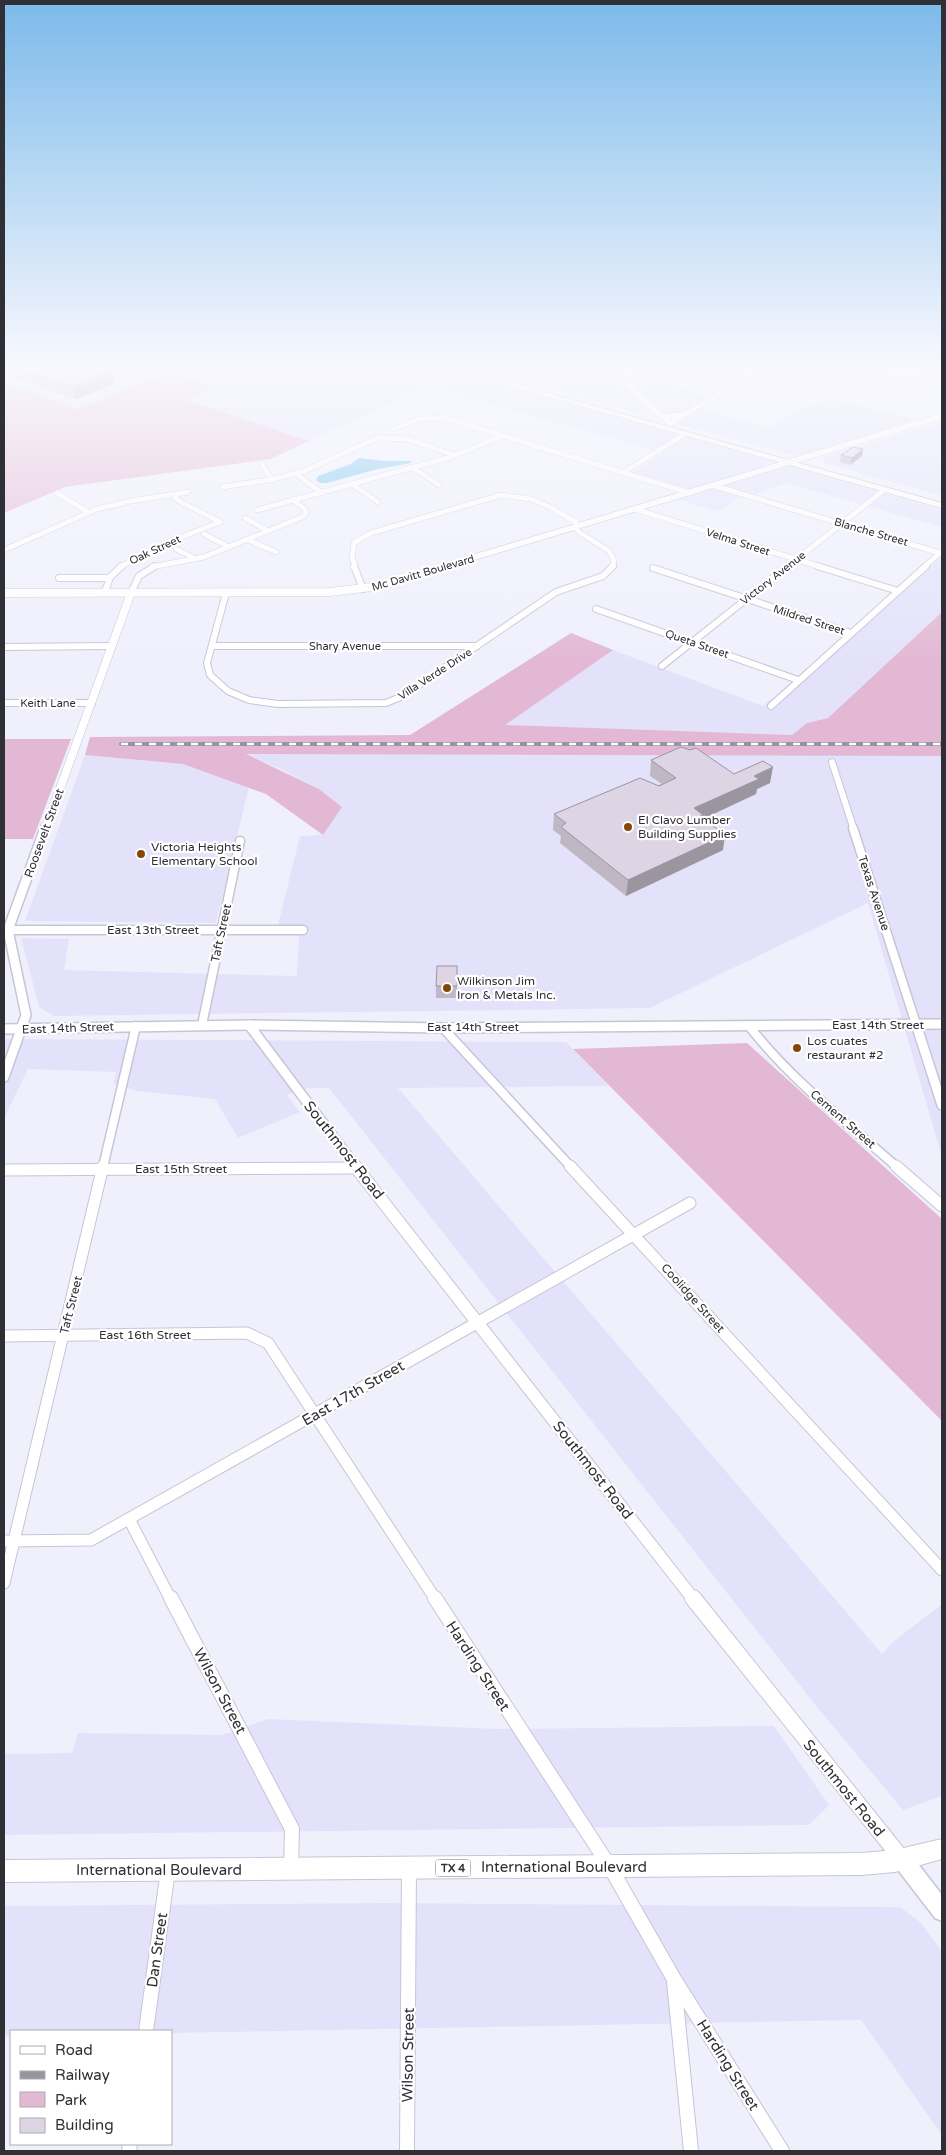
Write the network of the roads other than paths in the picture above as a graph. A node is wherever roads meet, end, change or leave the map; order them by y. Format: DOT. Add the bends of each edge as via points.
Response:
graph roads {
  1 [pos="325,463"];
  2 [pos="433,463"];
  3 [pos="592,463"];
  4 [pos="639,463"];
  5 [pos="788,463"];
  6 [pos="807,463"];
  7 [pos="262,464"];
  8 [pos="414,468"];
  9 [pos="624,472"];
  10 [pos="296,474"];
  11 [pos="272,480"];
  12 [pos="352,484"];
  13 [pos="439,485"];
  14 [pos="715,486"];
  15 [pos="222,487"];
  16 [pos="884,490"];
  17 [pos="188,492"];
  18 [pos="57,493"];
  19 [pos="322,493"];
  20 [pos="690,493"];
  21 [pos="173,494"];
  22 [pos="293,500"];
  23 [pos="942,500"];
  24 [pos="378,502"];
  25 [pos="942,506"];
  26 [pos="635,509"];
  27 [pos="257,510"];
  28 [pos="88,512"];
  29 [pos="245,518"];
  30 [pos="220,522"];
  31 [pos="842,524"];
  32 [pos="576,528"];
  33 [pos="268,531"];
  34 [pos="204,534"];
  35 [pos="248,540"];
  36 [pos="229,547"];
  37 [pos="176,549"];
  38 [pos="4,550"];
  39 [pos="276,552"];
  40 [pos="941,552"];
  41 [pos="158,557"];
  42 [pos="196,559"];
  43 [pos="796,560"];
  44 [pos="653,568"];
  45 [pos="59,578"];
  46 [pos="109,578"];
  47 [pos="363,589"];
  48 [pos="898,591"];
  49 [pos="105,592"];
  50 [pos="4,593"];
  51 [pos="131,593"];
  52 [pos="226,593"];
  53 [pos="746,600"];
  54 [pos="596,609"];
  55 [pos="850,633"];
  56 [pos="692,642"];
  57 [pos="111,646"];
  58 [pos="212,646"];
  59 [pos="478,646"];
  60 [pos="4,647"];
  61 [pos="662,666"];
  62 [pos="798,680"];
  63 [pos="92,703"];
  64 [pos="4,704"];
  65 [pos="771,706"];
  66 [pos="832,762"];
  67 [pos="240,841"];
  68 [pos="222,929"];
  69 [pos="6,930"];
  70 [pos="303,930"];
  71 [pos="916,1024"];
  72 [pos="942,1024"];
  73 [pos="202,1025"];
  74 [pos="249,1025"];
  75 [pos="136,1026"];
  76 [pos="749,1026"];
  77 [pos="443,1028"];
  78 [pos="4,1029"];
  79 [pos="20,1029"];
  80 [pos="4,1077"];
  81 [pos="942,1105"];
  82 [pos="357,1168"];
  83 [pos="103,1169"];
  84 [pos="4,1170"];
  85 [pos="690,1202"];
  86 [pos="942,1206"];
  87 [pos="635,1235"];
  88 [pos="478,1322"];
  89 [pos="63,1335"];
  90 [pos="4,1336"];
  91 [pos="277,1356"];
  92 [pos="315,1414"];
  93 [pos="129,1519"];
  94 [pos="9,1541"];
  95 [pos="942,1570"];
  96 [pos="4,1583"];
  97 [pos="942,1849"];
  98 [pos="902,1859"];
  99 [pos="610,1867"];
  100 [pos="409,1868"];
  101 [pos="291,1869"];
  102 [pos="168,1870"];
  103 [pos="4,1871"];
  104 [pos="942,1911"];
  105 [pos="674,1979"];
  106 [pos="146,2030"];
  107 [pos="407,2151"];
  108 [pos="690,2151"];
  109 [pos="782,2151"];
  1 -- 10 [label="street"];
  2 -- 8 [label="street"];
  3 -- 9 [label="street"];
  4 -- 9 [label="street"];
  5 -- 14 [label="street, Mc Davitt Boulevard"];
  5 -- 16 [label="main road"];
  6 -- 23 [label="main road"];
  7 -- 11 [label="street"];
  8 -- 12 [label="street"];
  8 -- 13 [label="street"];
  9 -- 20 [label="street"];
  10 -- 11 [label="street"];
  10 -- 19 [label="street"];
  11 -- 15 [label="street"];
  12 -- 19 [label="street"];
  12 -- 24 [label="street"];
  14 -- 20 [label="street, Mc Davitt Boulevard"];
  14 -- 31 [label="street, Blanche Street"];
  16 -- 25 [label="main road"];
  16 -- 31 [label="street, Victory Avenue"];
  17 -- 21 [label="street"];
  18 -- 28 [label="street"];
  19 -- 22 [label="street"];
  20 -- 26 [label="street, Mc Davitt Boulevard"];
  21 -- 28 [label="street"];
  21 -- 30 [label="street" via="179,501"];
  22 -- 27 [label="street"];
  22 -- 33 [label="street" via="306,514"];
  26 -- 32 [label="street, Mc Davitt Boulevard"];
  26 -- 43 [label="street, Velma Street"];
  28 -- 38 [label="street"];
  29 -- 33 [label="street"];
  30 -- 41 [label="street, Oak Street"];
  31 -- 40 [label="street, Blanche Street"];
  31 -- 43 [label="street, Victory Avenue"];
  32 -- 47 [label="street, Mc Davitt Boulevard"];
  32 -- 47 [label="street" via="576,522 551,506 510,495 371,532 354,543 353,567"];
  32 -- 59 [label="street, Villa Verde Drive" via="612,555 614,561 609,571 556,592"];
  33 -- 35 [label="street"];
  34 -- 36 [label="street"];
  35 -- 36 [label="street"];
  35 -- 39 [label="street"];
  36 -- 42 [label="street"];
  37 -- 42 [label="street"];
  40 -- 48 [label="street"];
  41 -- 42 [label="street"];
  41 -- 46 [label="street, Oak Street" via="129,562"];
  41 -- 51 [label="street" via="139,576"];
  43 -- 48 [label="street, Velma Street"];
  43 -- 53 [label="street, Victory Avenue"];
  44 -- 53 [label="street, Mildred Street"];
  45 -- 46 [label="street"];
  46 -- 49 [label="street"];
  47 -- 52 [label="street, Mc Davitt Boulevard"];
  48 -- 55 [label="street"];
  49 -- 50 [label="street, Mc Davitt Boulevard"];
  49 -- 51 [label="street, Mc Davitt Boulevard"];
  51 -- 52 [label="street, Mc Davitt Boulevard"];
  51 -- 57 [label="street, Roosevelt Street"];
  52 -- 58 [label="street, Villa Verde Drive"];
  53 -- 55 [label="street, Mildred Street"];
  53 -- 56 [label="street, Victory Avenue"];
  54 -- 56 [label="street, Queta Street"];
  55 -- 62 [label="street"];
  56 -- 61 [label="street, Victory Avenue"];
  56 -- 62 [label="street, Queta Street"];
  57 -- 60 [label="street"];
  57 -- 63 [label="street, Roosevelt Street"];
  58 -- 59 [label="street, Shary Avenue"];
  58 -- 59 [label="street, Villa Verde Drive" via="207,663 210,675 217,683 249,700 278,704 386,703 403,696"];
  62 -- 65 [label="street"];
  63 -- 64 [label="street, Keith Lane"];
  63 -- 69 [label="street, Roosevelt Street"];
  66 -- 71 [label="street, Texas Avenue"];
  67 -- 68 [label="street, Taft Street"];
  68 -- 69 [label="street, East 13th Street"];
  68 -- 70 [label="street, East 13th Street"];
  68 -- 73 [label="street, Taft Street"];
  69 -- 79 [label="street" via="26,1015"];
  71 -- 72 [label="street, East 14th Street"];
  71 -- 76 [label="street, East 14th Street"];
  71 -- 81 [label="street"];
  73 -- 74 [label="street, East 14th Street"];
  73 -- 75 [label="street, East 14th Street"];
  74 -- 77 [label="street, East 14th Street"];
  74 -- 82 [label="street, Southmost Road"];
  75 -- 79 [label="street, East 14th Street"];
  75 -- 83 [label="street, Taft Street"];
  76 -- 77 [label="street, East 14th Street"];
  76 -- 86 [label="street, Cement Street" via="770,1053 800,1082"];
  77 -- 87 [label="street, Coolidge Street"];
  78 -- 79 [label="street, East 14th Street"];
  79 -- 80 [label="street"];
  82 -- 83 [label="street, East 15th Street"];
  82 -- 88 [label="street, Southmost Road"];
  83 -- 84 [label="street, East 15th Street"];
  83 -- 89 [label="street, Taft Street"];
  85 -- 87 [label="street, East 17th Street"];
  87 -- 88 [label="street, East 17th Street"];
  87 -- 95 [label="street, Coolidge Street"];
  88 -- 92 [label="street, East 17th Street"];
  88 -- 98 [label="street, Southmost Road" via="708,1618"];
  89 -- 90 [label="street, East 16th Street"];
  89 -- 91 [label="street, East 16th Street" via="247,1333 268,1343"];
  89 -- 94 [label="street, Taft Street"];
  91 -- 92 [label="street, Harding Street"];
  92 -- 93 [label="street, East 17th Street"];
  92 -- 99 [label="street, Harding Street"];
  93 -- 94 [label="street, East 17th Street" via="92,1540"];
  93 -- 101 [label="street, Wilson Street" via="292,1829"];
  94 -- 96 [label="street, Taft Street"];
  97 -- 98 [label="main road, International Boulevard / TX 4"];
  98 -- 99 [label="main road, International Boulevard / TX 4" via="862,1864"];
  98 -- 104 [label="main road, Southmost Road"];
  99 -- 100 [label="main road, International Boulevard / TX 4"];
  99 -- 105 [label="street, Harding Street"];
  100 -- 101 [label="main road, International Boulevard / TX 4"];
  100 -- 107 [label="street, Wilson Street"];
  101 -- 102 [label="main road, International Boulevard / TX 4"];
  102 -- 103 [label="main road, International Boulevard / TX 4"];
  102 -- 106 [label="street, Dan Street"];
  105 -- 108 [label="street, Harding Street"];
  105 -- 109 [label="street, Harding Street"];
}
